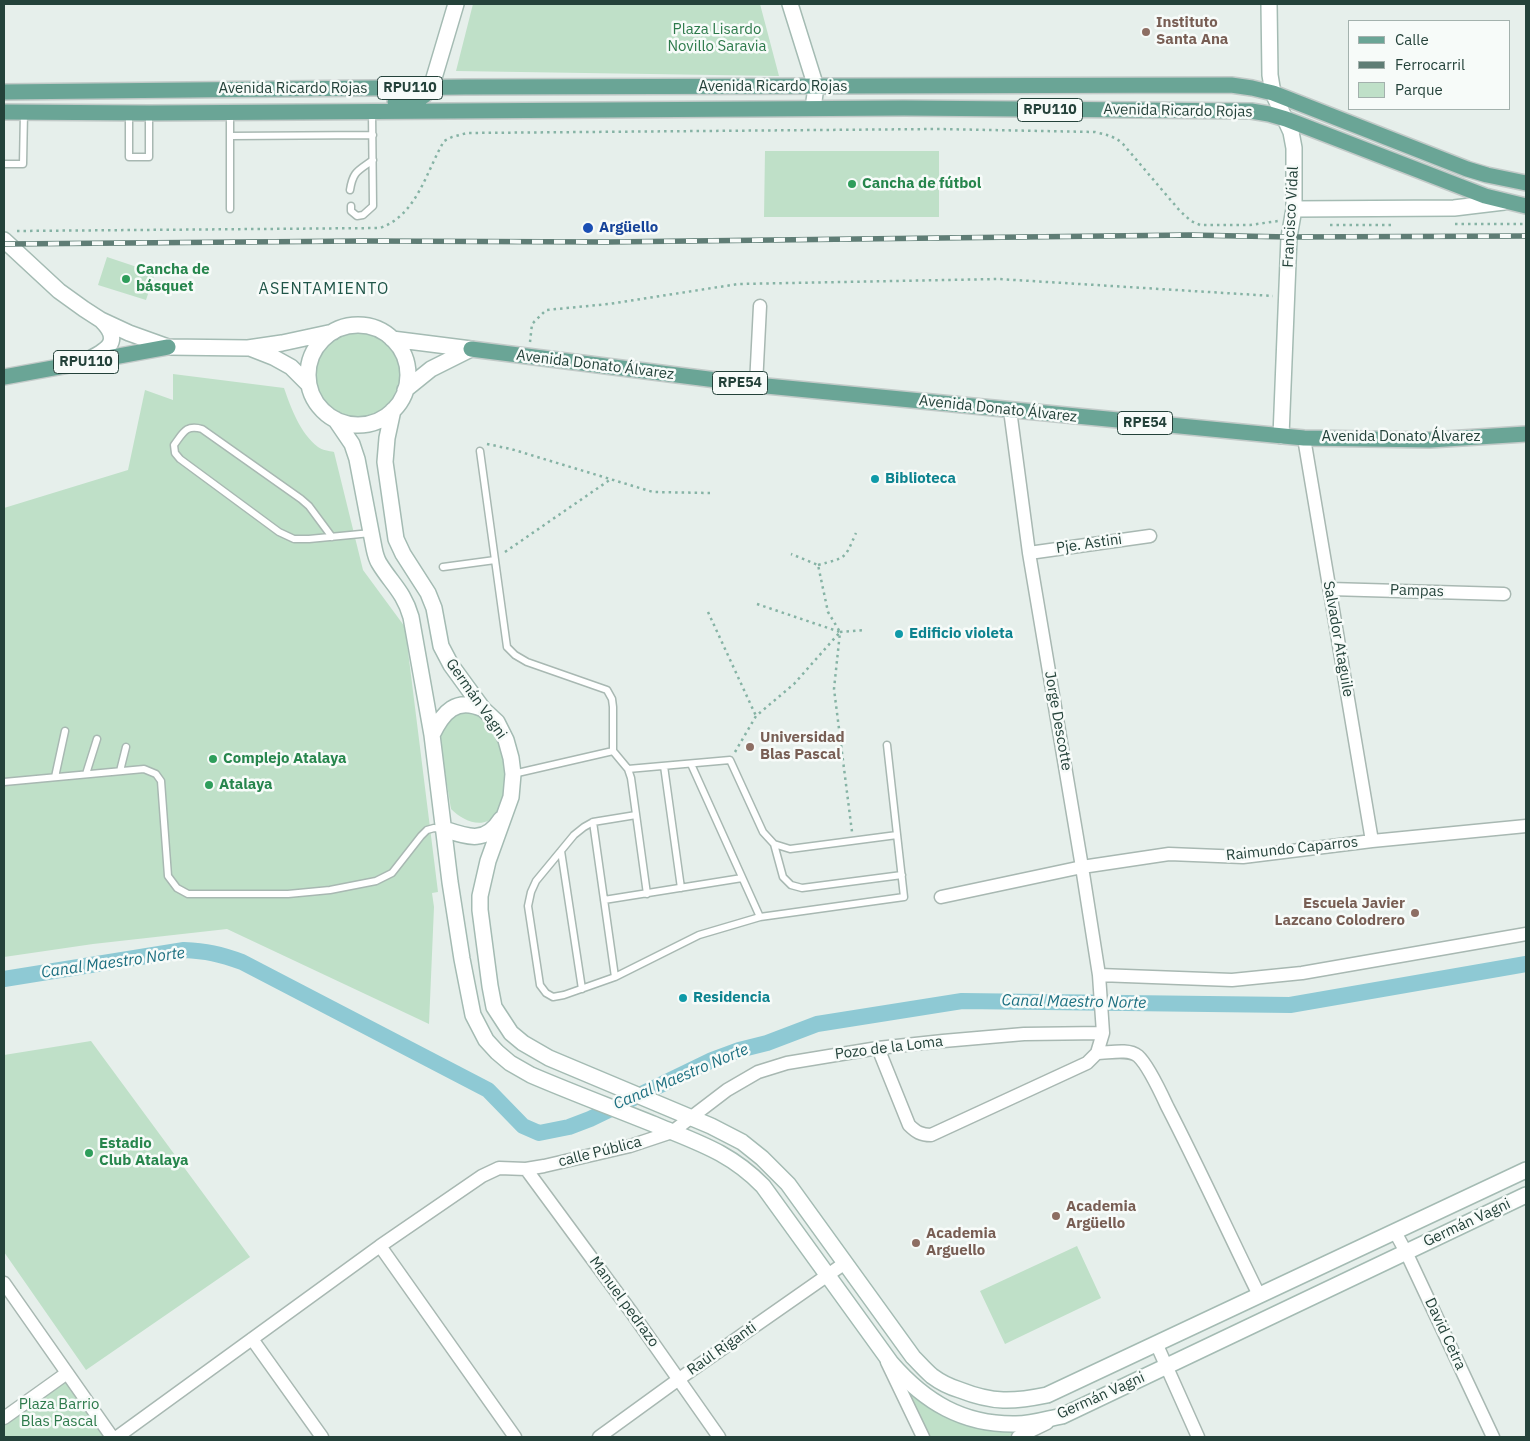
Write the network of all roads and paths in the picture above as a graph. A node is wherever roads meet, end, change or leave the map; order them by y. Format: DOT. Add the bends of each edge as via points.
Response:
graph roads {
  1 [pos="456,4"];
  2 [pos="790,4"];
  3 [pos="1269,4"];
  4 [pos="816,87"];
  5 [pos="431,88"];
  6 [pos="4,92"];
  7 [pos="1273,93"];
  8 [pos="812,108"];
  9 [pos="372,111"];
  10 [pos="4,112"];
  11 [pos="24,112"];
  12 [pos="230,112"];
  13 [pos="345,112"];
  14 [pos="129,113"];
  15 [pos="149,113"];
  16 [pos="1286,119"];
  17 [pos="373,135"];
  18 [pos="230,136"];
  19 [pos="373,160"];
  20 [pos="4,164"];
  21 [pos="1526,183"];
  22 [pos="350,190"];
  23 [pos="1526,200"];
  24 [pos="1504,202"];
  25 [pos="351,206"];
  26 [pos="1526,206"];
  27 [pos="230,209"];
  28 [pos="1293,214"];
  29 [pos="8,236"];
  30 [pos="1287,297"];
  31 [pos="760,306"];
  32 [pos="101,320"];
  33 [pos="333,332"];
  34 [pos="392,339"];
  35 [pos="168,347"];
  36 [pos="248,348"];
  37 [pos="470,349"];
  38 [pos="528,356"];
  39 [pos="85,362"];
  40 [pos="4,377"];
  41 [pos="309,385"];
  42 [pos="756,385"];
  43 [pos="405,390"];
  44 [pos="393,410"];
  45 [pos="1010,410"];
  46 [pos="335,419"];
  47 [pos="1526,434"];
  48 [pos="1281,436"];
  49 [pos="1304,438"];
  50 [pos="480,451"];
  51 [pos="611,479"];
  52 [pos="710,493"];
  53 [pos="372,532"];
  54 [pos="856,533"];
  55 [pos="1150,536"];
  56 [pos="332,537"];
  57 [pos="1029,553"];
  58 [pos="791,554"];
  59 [pos="495,560"];
  60 [pos="818,566"];
  61 [pos="443,567"];
  62 [pos="1330,589"];
  63 [pos="1504,594"];
  64 [pos="757,604"];
  65 [pos="708,612"];
  66 [pos="865,630"];
  67 [pos="840,632"];
  68 [pos="483,709"];
  69 [pos="756,716"];
  70 [pos="65,730"];
  71 [pos="432,735"];
  72 [pos="97,739"];
  73 [pos="887,745"];
  74 [pos="126,747"];
  75 [pos="613,751"];
  76 [pos="730,760"];
  77 [pos="691,764"];
  78 [pos="664,766"];
  79 [pos="628,769"];
  80 [pos="120,771"];
  81 [pos="86,774"];
  82 [pos="513,774"];
  83 [pos="55,777"];
  84 [pos="4,782"];
  85 [pos="506,812"];
  86 [pos="636,815"];
  87 [pos="593,822"];
  88 [pos="1526,826"];
  89 [pos="444,829"];
  90 [pos="897,835"];
  91 [pos="853,840"];
  92 [pos="1372,841"];
  93 [pos="774,844"];
  94 [pos="561,851"];
  95 [pos="1082,867"];
  96 [pos="902,875"];
  97 [pos="742,878"];
  98 [pos="681,888"];
  99 [pos="647,894"];
  100 [pos="941,897"];
  101 [pos="604,900"];
  102 [pos="760,917"];
  103 [pos="1526,934"];
  104 [pos="1099,975"];
  105 [pos="615,977"];
  106 [pos="582,989"];
  107 [pos="1103,1027"];
  108 [pos="878,1048"];
  109 [pos="1097,1054"];
  110 [pos="691,1117"];
  111 [pos="672,1132"];
  112 [pos="526,1168"];
  113 [pos="1526,1170"];
  114 [pos="1526,1195"];
  115 [pos="1395,1232"];
  116 [pos="380,1246"];
  117 [pos="1406,1252"];
  118 [pos="846,1263"];
  119 [pos="828,1274"];
  120 [pos="4,1283"];
  121 [pos="1259,1295"];
  122 [pos="252,1339"];
  123 [pos="877,1342"];
  124 [pos="1156,1343"];
  125 [pos="1166,1367"];
  126 [pos="67,1373"];
  127 [pos="679,1380"];
  128 [pos="1062,1416"];
  129 [pos="4,1418"];
  130 [pos="112,1437"];
  131 [pos="117,1437"];
  132 [pos="322,1437"];
  133 [pos="515,1437"];
  134 [pos="599,1437"];
  135 [pos="719,1437"];
  136 [pos="923,1437"];
  137 [pos="1018,1437"];
  138 [pos="1198,1437"];
  139 [pos="1493,1437"];
  1 -- 5 [label="main road"];
  2 -- 4 [label="main road"];
  3 -- 7 [label="main road, Francisco Vidal"];
  4 -- 5 [label="main road, Avenida Ricardo Rojas / RPU110"];
  4 -- 7 [label="main road, Avenida Ricardo Rojas / RPU110" via="1208,85 1245,87"];
  4 -- 8 [label="main road"];
  5 -- 6 [label="main road, Avenida Ricardo Rojas / RPU110"];
  5 -- 13 [label="main road" via="416,101 370,102"];
  7 -- 16 [label="main road, Francisco Vidal"];
  7 -- 21 [label="main road, Avenida Ricardo Rojas / RPU110" via="1467,169"];
  8 -- 9 [label="main road, Avenida Ricardo Rojas / RPU110"];
  8 -- 16 [label="main road, Avenida Ricardo Rojas / RPU110" via="1231,110"];
  9 -- 13 [label="main road, Avenida Ricardo Rojas / RPU110"];
  9 -- 17 [label="lane"];
  10 -- 11 [label="main road, Avenida Ricardo Rojas / RPU110"];
  11 -- 14 [label="main road, Avenida Ricardo Rojas / RPU110"];
  11 -- 20 [label="lane" via="23,164"];
  12 -- 13 [label="main road, Avenida Ricardo Rojas / RPU110"];
  12 -- 15 [label="main road, Avenida Ricardo Rojas / RPU110"];
  12 -- 18 [label="lane"];
  14 -- 15 [label="main road, Avenida Ricardo Rojas / RPU110"];
  14 -- 15 [label="lane" via="129,157 149,157"];
  16 -- 24 [label="main road, Avenida Ricardo Rojas / RPU110"];
  16 -- 28 [label="main road, Francisco Vidal" via="1294,148"];
  17 -- 18 [label="lane"];
  17 -- 19 [label="lane"];
  18 -- 27 [label="lane"];
  19 -- 22 [label="lane" via="352,177"];
  19 -- 25 [label="lane" via="373,206 357,216 351,211"];
  23 -- 24 [label="main road"];
  24 -- 26 [label="main road, Avenida Ricardo Rojas / RPU110"];
  24 -- 28 [label="main road" via="1454,208"];
  28 -- 29 [label="path" via="1250,225 1200,225 1180,211 1123,144 1116,138 1095,132 938,129 484,133 458,135 444,141 411,205 396,221 380,228"];
  28 -- 30 [label="main road, Francisco Vidal"];
  29 -- 32 [label="main road, RPU110" via="59,291"];
  30 -- 38 [label="path" via="999,279 738,284 609,304 546,310 532,324"];
  30 -- 48 [label="main road, Francisco Vidal"];
  31 -- 42 [label="street"];
  32 -- 35 [label="main road, RPU110"];
  32 -- 39 [label="main road" via="109,328 111,341 103,352"];
  33 -- 34 [label="main road" via="350,326 368,326"];
  33 -- 36 [label="main road"];
  33 -- 41 [label="main road" via="319,343 313,353 309,363"];
  34 -- 37 [label="main road, Avenida Donato Álvarez"];
  34 -- 43 [label="main road" via="405,359 408,375"];
  35 -- 36 [label="main road"];
  35 -- 39 [label="main road, RPU110"];
  36 -- 41 [label="main road" via="291,367"];
  37 -- 38 [label="main road, Avenida Donato Álvarez / RPE54"];
  37 -- 43 [label="main road" via="431,369"];
  38 -- 42 [label="main road, Avenida Donato Álvarez / RPE54"];
  39 -- 40 [label="main road, RPU110"];
  41 -- 46 [label="main road" via="318,405"];
  42 -- 45 [label="main road, Avenida Donato Álvarez / RPE54"];
  43 -- 44 [label="main road"];
  44 -- 46 [label="main road" via="366,424"];
  44 -- 68 [label="main road, Germán Vagni" via="385,462 396,539 428,593 444,652"];
  45 -- 48 [label="main road, Avenida Donato Álvarez / RPE54"];
  45 -- 57 [label="street, Jorge Descotte"];
  46 -- 53 [label="main road, Germán Vagni" via="352,444 357,459"];
  47 -- 49 [label="main road, Avenida Donato Álvarez / RPE54" via="1430,440"];
  48 -- 49 [label="main road, Avenida Donato Álvarez / RPE54"];
  49 -- 62 [label="street, Salvador Ataguile"];
  50 -- 51 [label="path" via="487,443"];
  50 -- 59 [label="lane"];
  51 -- 52 [label="path" via="653,492"];
  51 -- 59 [label="path"];
  53 -- 56 [label="lane"];
  53 -- 71 [label="main road, Germán Vagni" via="378,562 407,604"];
  54 -- 60 [label="path" via="842,559"];
  55 -- 57 [label="street, Pje. Astini"];
  56 -- 56 [label="lane" via="294,539 279,532 180,459 174,445 186,429 194,426 202,429 302,499"];
  57 -- 95 [label="street, Jorge Descotte"];
  58 -- 60 [label="path"];
  59 -- 61 [label="lane"];
  59 -- 75 [label="lane" via="507,647 527,662 607,690 613,707"];
  60 -- 67 [label="path" via="828,612"];
  62 -- 63 [label="street, Pampas"];
  62 -- 92 [label="street, Salvador Ataguile"];
  64 -- 67 [label="path"];
  65 -- 69 [label="path"];
  66 -- 67 [label="path"];
  67 -- 69 [label="path" via="794,684"];
  67 -- 91 [label="path" via="834,689"];
  68 -- 71 [label="main road" via="470,705 456,707 443,715"];
  68 -- 82 [label="main road, Germán Vagni" via="497,722 506,740"];
  69 -- 76 [label="path"];
  70 -- 83 [label="lane"];
  71 -- 89 [label="main road, Germán Vagni"];
  72 -- 81 [label="lane"];
  73 -- 90 [label="lane"];
  74 -- 80 [label="lane"];
  75 -- 79 [label="lane"];
  75 -- 82 [label="lane"];
  76 -- 77 [label="lane"];
  76 -- 93 [label="lane" via="763,832"];
  77 -- 78 [label="lane"];
  77 -- 97 [label="lane"];
  78 -- 79 [label="lane"];
  78 -- 98 [label="lane"];
  79 -- 86 [label="lane"];
  80 -- 81 [label="lane"];
  80 -- 89 [label="lane" via="144,769 156,774 161,781 168,876 177,888 188,894 288,894 376,881 392,873 428,830"];
  81 -- 83 [label="lane"];
  82 -- 85 [label="main road, Germán Vagni"];
  83 -- 84 [label="lane"];
  85 -- 89 [label="main road" via="497,826 481,837"];
  85 -- 110 [label="main road, Germán Vagni" via="488,861 480,896 494,1007 511,1032 549,1058"];
  86 -- 87 [label="lane"];
  86 -- 99 [label="lane"];
  87 -- 94 [label="lane" via="574,835"];
  87 -- 101 [label="lane"];
  88 -- 92 [label="street, Raimundo Caparros"];
  89 -- 111 [label="main road, Germán Vagni" via="463,969 473,1015 486,1040 510,1063 531,1075"];
  90 -- 91 [label="lane"];
  90 -- 96 [label="lane"];
  91 -- 93 [label="lane" via="790,849"];
  92 -- 95 [label="street, Raimundo Caparros" via="1243,857 1169,854"];
  93 -- 96 [label="lane" via="783,877 802,888"];
  94 -- 106 [label="lane"];
  94 -- 106 [label="lane" via="536,881 528,906 540,985 553,997"];
  95 -- 100 [label="street, Raimundo Caparros"];
  95 -- 104 [label="street, Jorge Descotte"];
  96 -- 102 [label="lane" via="904,897"];
  97 -- 98 [label="lane"];
  97 -- 102 [label="lane"];
  98 -- 99 [label="lane"];
  99 -- 101 [label="lane"];
  101 -- 105 [label="lane"];
  102 -- 105 [label="lane" via="699,935"];
  103 -- 104 [label="street" via="1302,973 1232,980"];
  104 -- 107 [label="street, Jorge Descotte"];
  105 -- 106 [label="lane"];
  107 -- 108 [label="street, Pozo de la Loma"];
  107 -- 109 [label="street, Jorge Descotte"];
  108 -- 109 [label="street" via="909,1125 921,1135 931,1135 1068,1073"];
  108 -- 110 [label="street, Pozo de la Loma" via="795,1061 758,1072"];
  109 -- 121 [label="street" via="1125,1052 1140,1058 1173,1116"];
  110 -- 111 [label="street, Pozo de la Loma"];
  110 -- 118 [label="main road, Germán Vagni" via="742,1142 762,1158 788,1184"];
  111 -- 112 [label="street, calle Pública" via="630,1146"];
  111 -- 119 [label="main road, Germán Vagni" via="718,1151 754,1176"];
  112 -- 116 [label="street, calle Pública" via="499,1168 482,1176"];
  112 -- 127 [label="street, Manuel pedrazo"];
  113 -- 115 [label="main road, Germán Vagni"];
  114 -- 117 [label="main road, Germán Vagni"];
  115 -- 117 [label="street, David Cetra"];
  115 -- 121 [label="main road, Germán Vagni"];
  116 -- 122 [label="street, calle Pública"];
  116 -- 133 [label="street"];
  117 -- 125 [label="main road, Germán Vagni"];
  117 -- 139 [label="street, David Cetra"];
  118 -- 119 [label="street, Raúl Riganti"];
  118 -- 124 [label="main road, Germán Vagni" via="913,1357 933,1377 948,1386 989,1400 1013,1401 1047,1395"];
  119 -- 123 [label="main road, Germán Vagni"];
  119 -- 127 [label="street, Raúl Riganti"];
  120 -- 126 [label="street"];
  121 -- 124 [label="main road, Germán Vagni"];
  122 -- 131 [label="street, calle Pública"];
  122 -- 132 [label="street"];
  123 -- 128 [label="main road, Germán Vagni" via="917,1390 958,1414 992,1423 1017,1424"];
  123 -- 136 [label="street"];
  124 -- 125 [label="street"];
  125 -- 128 [label="main road, Germán Vagni"];
  125 -- 138 [label="street"];
  126 -- 129 [label="street"];
  126 -- 130 [label="street"];
  127 -- 134 [label="street, Raúl Riganti"];
  127 -- 135 [label="street, Manuel pedrazo"];
  128 -- 137 [label="street"];
}
